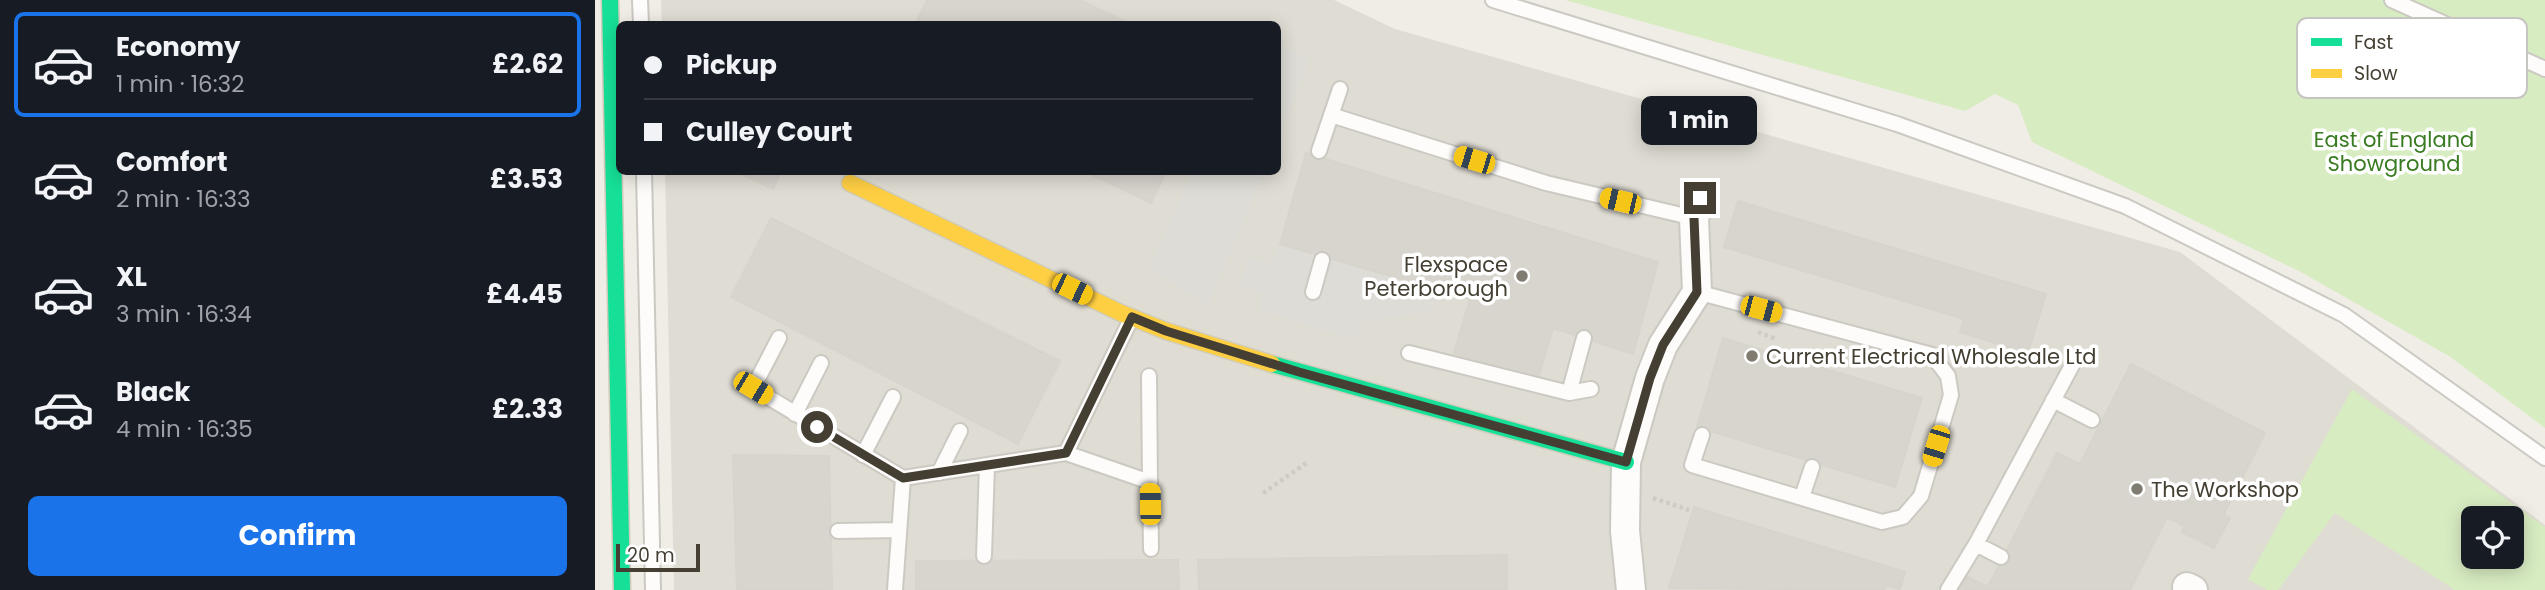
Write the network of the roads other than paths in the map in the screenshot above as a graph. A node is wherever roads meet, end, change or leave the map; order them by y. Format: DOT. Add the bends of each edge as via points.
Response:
graph roads {
  1 [pos="610,0"];
  2 [pos="640,0"];
  3 [pos="1493,0"];
  4 [pos="2392,0"];
  5 [pos="2432,18"];
  6 [pos="641,21"];
  7 [pos="2527,61"];
  8 [pos="2545,69"];
  9 [pos="1340,89"];
  10 [pos="1331,115"];
  11 [pos="1319,151"];
  12 [pos="644,175"];
  13 [pos="850,183"];
  14 [pos="1697,208"];
  15 [pos="1322,260"];
  16 [pos="1313,292"];
  17 [pos="1697,292"];
  18 [pos="1132,317"];
  19 [pos="779,338"];
  20 [pos="1584,338"];
  21 [pos="1409,353"];
  22 [pos="2076,358"];
  23 [pos="821,363"];
  24 [pos="1149,376"];
  25 [pos="1591,389"];
  26 [pos="1569,393"];
  27 [pos="893,397"];
  28 [pos="2053,401"];
  29 [pos="795,414"];
  30 [pos="2092,420"];
  31 [pos="960,430"];
  32 [pos="1702,435"];
  33 [pos="1066,453"];
  34 [pos="863,455"];
  35 [pos="2545,458"];
  36 [pos="1626,462"];
  37 [pos="987,465"];
  38 [pos="1812,467"];
  39 [pos="939,473"];
  40 [pos="903,478"];
  41 [pos="1150,482"];
  42 [pos="1802,497"];
  43 [pos="899,530"];
  44 [pos="838,531"];
  45 [pos="1976,544"];
  46 [pos="1151,549"];
  47 [pos="984,556"];
  48 [pos="2001,557"];
  49 [pos="622,590"];
  50 [pos="653,590"];
  51 [pos="895,590"];
  52 [pos="1631,590"];
  53 [pos="1948,590"];
  1 -- 49 [label="main road"];
  2 -- 6 [label="lane"];
  3 -- 35 [label="lane" via="1897,124 2125,206 2344,315"];
  4 -- 5 [label="lane"];
  7 -- 8 [label="lane"];
  9 -- 10 [label="lane"];
  10 -- 11 [label="lane"];
  10 -- 14 [label="lane" via="1546,183"];
  12 -- 50 [label="lane"];
  13 -- 18 [label="main road"];
  14 -- 17 [label="street"];
  15 -- 16 [label="lane"];
  17 -- 36 [label="street" via="1663,345"];
  17 -- 42 [label="lane" via="1932,355 1948,376 1951,396 1921,496 1903,517 1882,522"];
  18 -- 33 [label="lane"];
  18 -- 36 [label="main road" via="1299,372"];
  19 -- 29 [label="lane" via="753,388"];
  20 -- 26 [label="lane"];
  21 -- 26 [label="lane"];
  22 -- 28 [label="lane"];
  23 -- 29 [label="lane"];
  24 -- 41 [label="lane"];
  25 -- 26 [label="lane"];
  27 -- 34 [label="lane"];
  28 -- 30 [label="lane"];
  28 -- 45 [label="lane"];
  29 -- 34 [label="lane"];
  31 -- 39 [label="lane"];
  32 -- 42 [label="lane" via="1692,465"];
  33 -- 37 [label="lane"];
  33 -- 41 [label="lane"];
  34 -- 40 [label="lane"];
  36 -- 52 [label="street" via="1625,531"];
  37 -- 39 [label="lane"];
  37 -- 47 [label="lane"];
  38 -- 42 [label="lane"];
  39 -- 40 [label="lane"];
  40 -- 43 [label="lane"];
  41 -- 46 [label="lane"];
  43 -- 44 [label="lane"];
  43 -- 51 [label="lane"];
  45 -- 48 [label="lane"];
  45 -- 53 [label="lane"];
}
